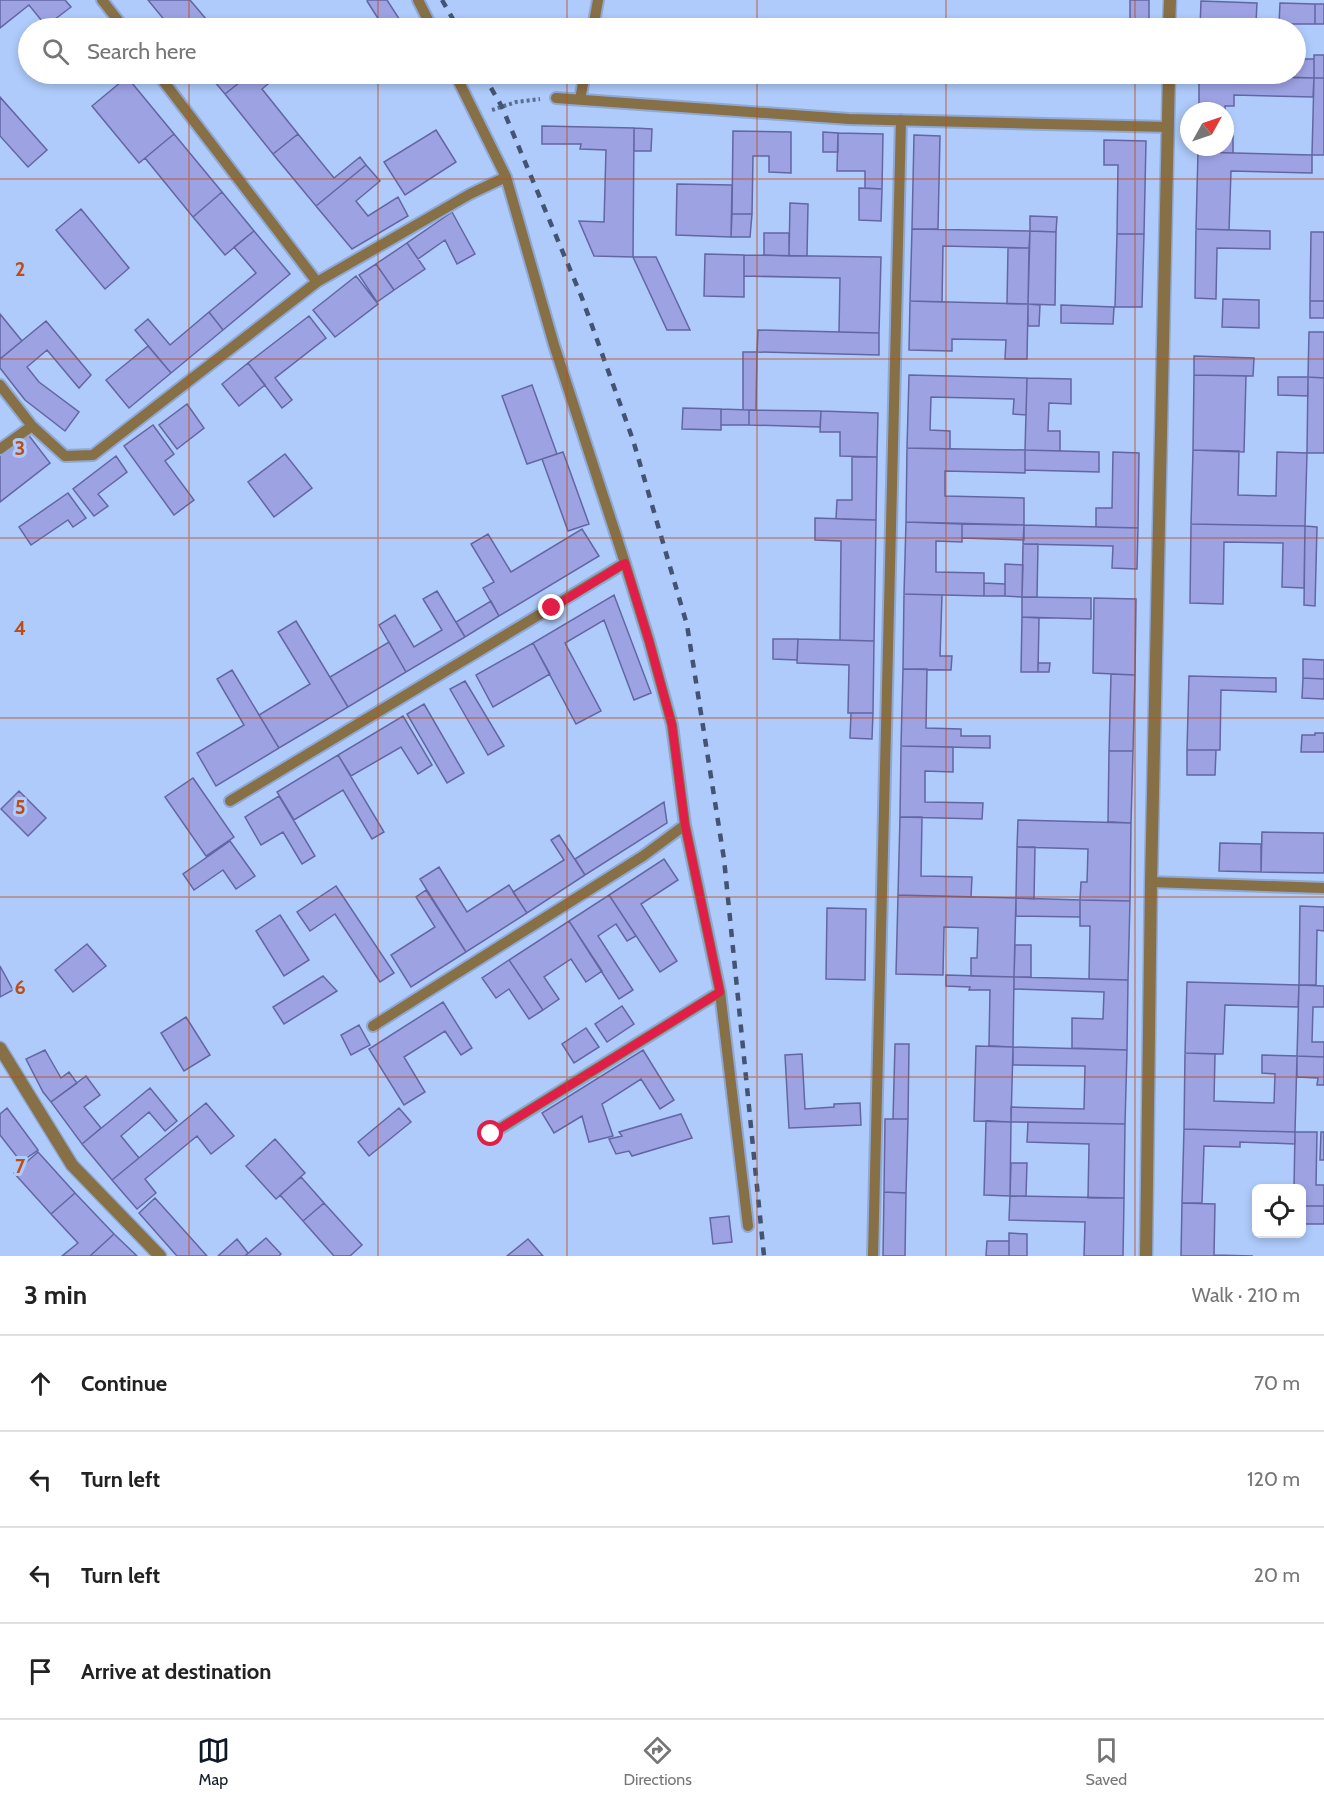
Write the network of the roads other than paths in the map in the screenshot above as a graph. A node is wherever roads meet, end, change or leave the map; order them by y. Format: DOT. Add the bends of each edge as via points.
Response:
graph roads {
  1 [pos="102,0"];
  2 [pos="418,0"];
  3 [pos="598,0"];
  4 [pos="1170,0"];
  5 [pos="116,18"];
  6 [pos="427,18"];
  7 [pos="595,18"];
  8 [pos="1169,18"];
  9 [pos="166,84"];
  10 [pos="459,84"];
  11 [pos="583,84"];
  12 [pos="1169,84"];
  13 [pos="556,98"];
  14 [pos="580,99"];
  15 [pos="901,120"];
  16 [pos="1168,127"];
  17 [pos="506,177"];
  18 [pos="318,282"];
  19 [pos="0,385"];
  20 [pos="32,426"];
  21 [pos="0,449"];
  22 [pos="625,563"];
  23 [pos="230,801"];
  24 [pos="685,825"];
  25 [pos="1151,882"];
  26 [pos="1324,888"];
  27 [pos="720,992"];
  28 [pos="373,1026"];
  29 [pos="0,1048"];
  30 [pos="491,1134"];
  31 [pos="748,1226"];
  32 [pos="160,1256"];
  33 [pos="873,1256"];
  34 [pos="1146,1256"];
  1 -- 5 [label="lane"];
  2 -- 6 [label="lane"];
  3 -- 7 [label="lane"];
  4 -- 8 [label="street"];
  9 -- 18 [label="lane"];
  10 -- 17 [label="lane"];
  11 -- 14 [label="lane"];
  12 -- 16 [label="street"];
  13 -- 14 [label="lane"];
  14 -- 15 [label="lane"];
  15 -- 16 [label="lane"];
  15 -- 33 [label="lane"];
  16 -- 25 [label="street"];
  17 -- 18 [label="lane"];
  17 -- 22 [label="lane" via="554,345"];
  18 -- 20 [label="lane" via="93,455 64,456"];
  19 -- 20 [label="lane"];
  20 -- 21 [label="lane"];
  22 -- 23 [label="lane"];
  22 -- 24 [label="lane" via="672,725"];
  24 -- 27 [label="lane"];
  24 -- 28 [label="lane" via="643,856"];
  25 -- 26 [label="lane"];
  25 -- 34 [label="street"];
  27 -- 30 [label="lane"];
  27 -- 31 [label="lane"];
  29 -- 32 [label="street" via="72,1166"];
}
